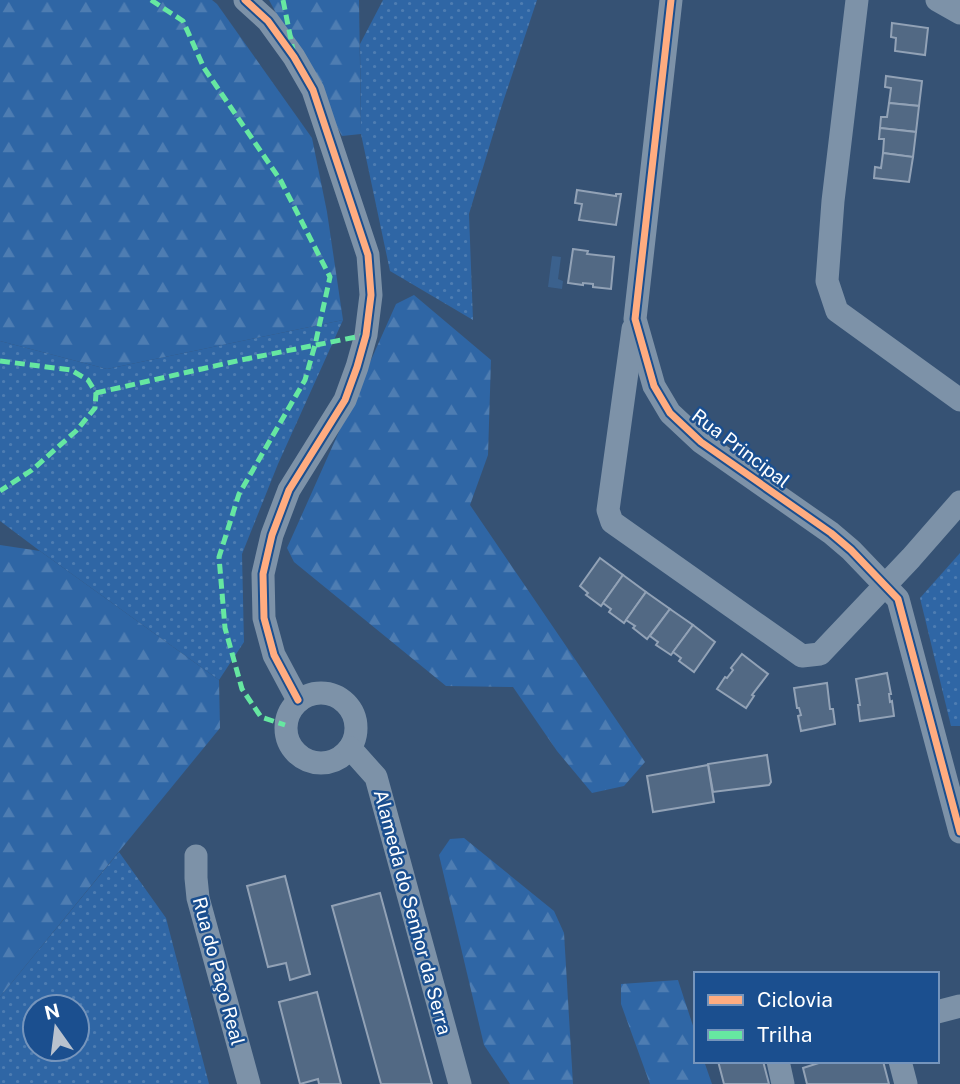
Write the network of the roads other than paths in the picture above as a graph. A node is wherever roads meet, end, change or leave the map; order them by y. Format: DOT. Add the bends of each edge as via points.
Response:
graph roads {
  1 [pos="245,0"];
  2 [pos="671,0"];
  3 [pos="857,0"];
  4 [pos="937,0"];
  5 [pos="960,13"];
  6 [pos="635,319"];
  7 [pos="960,400"];
  8 [pos="670,412"];
  9 [pos="622,413"];
  10 [pos="960,502"];
  11 [pos="884,585"];
  12 [pos="298,700"];
  13 [pos="350,748"];
  14 [pos="960,832"];
  15 [pos="196,856"];
  16 [pos="960,1006"];
  17 [pos="939,1011"];
  18 [pos="778,1063"];
  19 [pos="901,1063"];
  20 [pos="249,1084"];
  21 [pos="460,1084"];
  22 [pos="783,1084"];
  23 [pos="906,1084"];
  1 -- 12 [label="street" via="268,21 313,90 368,255 371,295 358,367 345,400 289,490 263,574 264,618 274,655"];
  2 -- 6 [label="street, Rua Principal"];
  3 -- 7 [label="street" via="827,281 837,311"];
  4 -- 5 [label="street"];
  6 -- 8 [label="street, Rua Principal" via="654,386"];
  6 -- 9 [label="street"];
  8 -- 9 [label="street" via="637,404"];
  8 -- 11 [label="street, Rua Principal" via="701,442 831,533"];
  9 -- 11 [label="street" via="608,510 612,522 802,656 820,654"];
  10 -- 11 [label="street"];
  11 -- 14 [label="street, Rua Principal" via="898,599"];
  12 -- 13 [label="street" via="311,693 340,697 356,720"];
  12 -- 13 [label="street" via="285,725 294,752 316,764 341,758"];
  13 -- 21 [label="street, Alameda do Senhor da Serra" via="376,777"];
  15 -- 20 [label="street, Rua do Paço Real" via="198,898"];
  16 -- 17 [label="street"];
  18 -- 22 [label="street"];
  19 -- 23 [label="street"];
}
